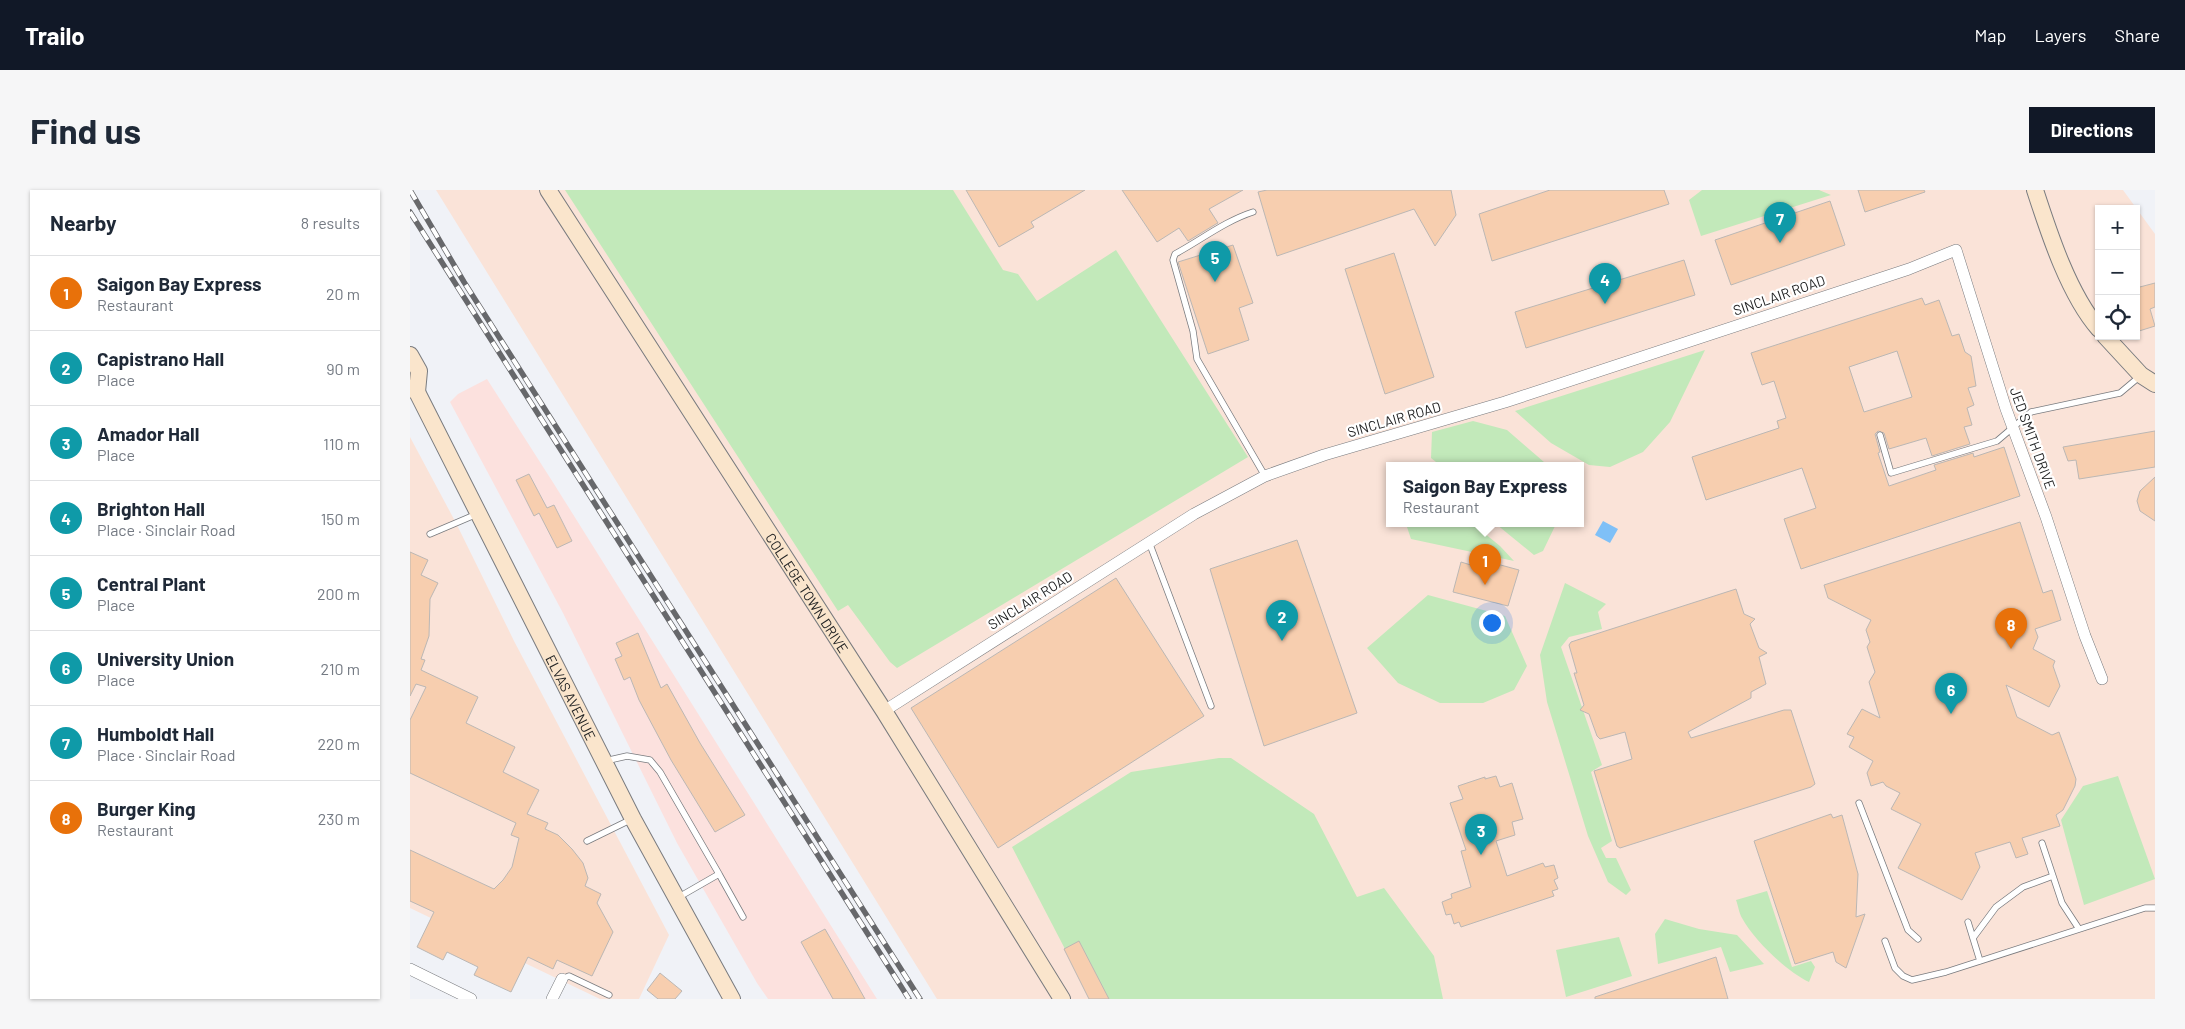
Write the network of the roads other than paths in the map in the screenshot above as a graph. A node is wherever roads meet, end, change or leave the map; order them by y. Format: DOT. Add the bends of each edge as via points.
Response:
graph roads {
  1 [pos="548,190"];
  2 [pos="2035,190"];
  3 [pos="1253,212"];
  4 [pos="1956,250"];
  5 [pos="2095,324"];
  6 [pos="2109,340"];
  7 [pos="410,355"];
  8 [pos="2141,375"];
  9 [pos="2155,384"];
  10 [pos="412,392"];
  11 [pos="2013,428"];
  12 [pos="1880,435"];
  13 [pos="1265,476"];
  14 [pos="479,513"];
  15 [pos="430,534"];
  16 [pos="1149,542"];
  17 [pos="2102,679"];
  18 [pos="1211,706"];
  19 [pos="884,710"];
  20 [pos="604,761"];
  21 [pos="1859,804"];
  22 [pos="633,819"];
  23 [pos="587,841"];
  24 [pos="2042,843"];
  25 [pos="719,874"];
  26 [pos="2053,876"];
  27 [pos="677,898"];
  28 [pos="2155,908"];
  29 [pos="743,916"];
  30 [pos="1968,922"];
  31 [pos="2079,929"];
  32 [pos="1973,938"];
  33 [pos="1918,939"];
  34 [pos="1885,941"];
  35 [pos="1980,961"];
  36 [pos="410,969"];
  37 [pos="562,980"];
  38 [pos="609,995"];
  39 [pos="471,999"];
  40 [pos="552,999"];
  41 [pos="732,999"];
  42 [pos="1062,999"];
  1 -- 19 [label="street, COLLEGE TOWN DRIVE"];
  2 -- 5 [label="street" via="2050,236 2086,314"];
  3 -- 13 [label="lane" via="1240,216 1176,254 1173,260 1193,331 1196,359"];
  4 -- 11 [label="street, JED SMITH DRIVE"];
  4 -- 13 [label="street, SINCLAIR ROAD" via="1909,269 1505,402 1324,455"];
  6 -- 8 [label="street"];
  7 -- 10 [label="street, ELVAS AVENUE" via="418,372"];
  8 -- 9 [label="street"];
  8 -- 11 [label="lane" via="2120,393 2031,412"];
  10 -- 14 [label="street, ELVAS AVENUE"];
  11 -- 12 [label="lane" via="1997,441 1891,474"];
  11 -- 17 [label="street, JED SMITH DRIVE"];
  13 -- 16 [label="street, SINCLAIR ROAD"];
  14 -- 15 [label="lane"];
  14 -- 20 [label="street, ELVAS AVENUE"];
  16 -- 18 [label="lane"];
  16 -- 19 [label="street, SINCLAIR ROAD"];
  19 -- 42 [label="street, COLLEGE TOWN DRIVE"];
  20 -- 22 [label="street, ELVAS AVENUE"];
  20 -- 25 [label="lane" via="627,756 650,760"];
  21 -- 33 [label="lane" via="1908,930"];
  22 -- 23 [label="lane"];
  22 -- 27 [label="street, ELVAS AVENUE"];
  24 -- 26 [label="lane"];
  25 -- 27 [label="lane"];
  25 -- 29 [label="lane"];
  26 -- 31 [label="lane" via="2062,903"];
  26 -- 32 [label="lane" via="2023,887 1996,907"];
  27 -- 41 [label="street, ELVAS AVENUE"];
  28 -- 31 [label="lane" via="2145,908"];
  30 -- 32 [label="lane"];
  31 -- 35 [label="lane"];
  32 -- 35 [label="lane"];
  34 -- 35 [label="lane" via="1895,968 1912,980"];
  36 -- 39 [label="street"];
  37 -- 38 [label="lane" via="569,976"];
  37 -- 40 [label="street"];
}
